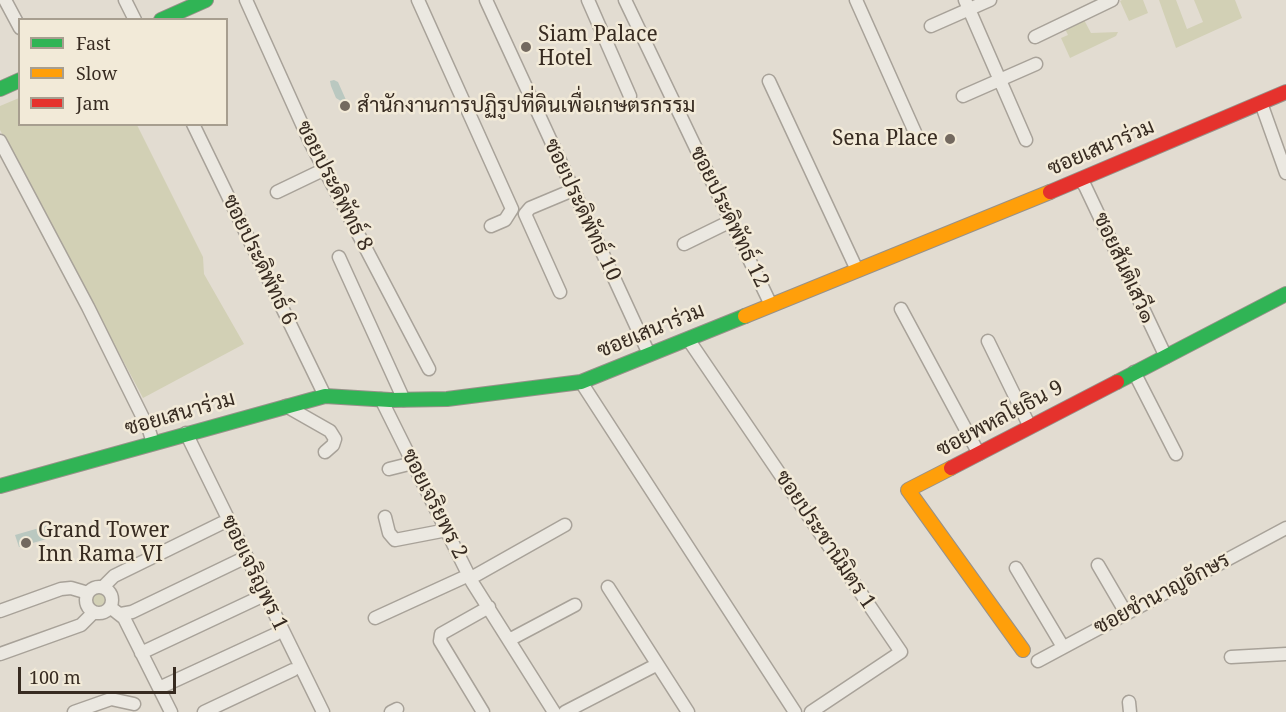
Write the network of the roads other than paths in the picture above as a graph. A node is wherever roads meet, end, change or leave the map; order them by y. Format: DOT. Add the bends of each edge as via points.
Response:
graph roads {
  1 [pos="5,0"];
  2 [pos="125,0"];
  3 [pos="246,0"];
  4 [pos="418,0"];
  5 [pos="486,0"];
  6 [pos="588,0"];
  7 [pos="625,0"];
  8 [pos="856,0"];
  9 [pos="990,0"];
  10 [pos="1112,0"];
  11 [pos="197,2"];
  12 [pos="967,5"];
  13 [pos="134,18"];
  14 [pos="165,18"];
  15 [pos="18,24"];
  16 [pos="932,26"];
  17 [pos="1035,37"];
  18 [pos="1036,64"];
  19 [pos="1000,80"];
  20 [pos="18,81"];
  21 [pos="769,81"];
  22 [pos="0,89"];
  23 [pos="1286,92"];
  24 [pos="630,96"];
  25 [pos="963,96"];
  26 [pos="1261,103"];
  27 [pos="194,126"];
  28 [pos="918,139"];
  29 [pos="1026,140"];
  30 [pos="0,141"];
  31 [pos="325,169"];
  32 [pos="1286,173"];
  33 [pos="1080,180"];
  34 [pos="573,190"];
  35 [pos="277,192"];
  36 [pos="730,221"];
  37 [pos="491,226"];
  38 [pos="684,244"];
  39 [pos="339,257"];
  40 [pos="857,270"];
  41 [pos="560,292"];
  42 [pos="1286,294"];
  43 [pos="771,305"];
  44 [pos="901,309"];
  45 [pos="688,339"];
  46 [pos="988,341"];
  47 [pos="649,354"];
  48 [pos="1166,357"];
  49 [pos="429,369"];
  50 [pos="1134,372"];
  51 [pos="581,382"];
  52 [pos="325,396"];
  53 [pos="381,399"];
  54 [pos="404,400"];
  55 [pos="286,406"];
  56 [pos="1030,427"];
  57 [pos="186,433"];
  58 [pos="153,443"];
  59 [pos="325,452"];
  60 [pos="979,454"];
  61 [pos="1176,454"];
  62 [pos="413,463"];
  63 [pos="389,469"];
  64 [pos="0,486"];
  65 [pos="385,517"];
  66 [pos="222,523"];
  67 [pos="565,525"];
  68 [pos="1286,528"];
  69 [pos="447,530"];
  70 [pos="240,560"];
  71 [pos="1098,565"];
  72 [pos="1016,568"];
  73 [pos="470,577"];
  74 [pos="103,587"];
  75 [pos="608,587"];
  76 [pos="88,593"];
  77 [pos="258,598"];
  78 [pos="574,606"];
  79 [pos="110,607"];
  80 [pos="489,608"];
  81 [pos="0,611"];
  82 [pos="94,612"];
  83 [pos="1126,613"];
  84 [pos="121,614"];
  85 [pos="375,618"];
  86 [pos="276,634"];
  87 [pos="509,640"];
  88 [pos="1063,647"];
  89 [pos="1023,650"];
  90 [pos="141,653"];
  91 [pos="0,654"];
  92 [pos="1286,654"];
  93 [pos="1231,657"];
  94 [pos="1038,661"];
  95 [pos="656,665"];
  96 [pos="293,670"];
  97 [pos="159,688"];
  98 [pos="134,704"];
  99 [pos="101,707"];
  100 [pos="74,712"];
  101 [pos="171,712"];
  102 [pos="204,712"];
  103 [pos="323,712"];
  104 [pos="483,712"];
  105 [pos="554,712"];
  106 [pos="565,712"];
  107 [pos="688,712"];
  108 [pos="795,712"];
  109 [pos="811,712"];
  1 -- 15 [label="street"];
  2 -- 13 [label="street"];
  3 -- 31 [label="street, ซอยประดิพัทธ์ 8"];
  4 -- 37 [label="street" via="512,209 505,220"];
  5 -- 34 [label="street, ซอยประดิพัทธ์ 10"];
  6 -- 24 [label="street"];
  7 -- 36 [label="street, ซอยประดิพัทธ์ 12"];
  8 -- 28 [label="street"];
  9 -- 12 [label="street"];
  10 -- 17 [label="street"];
  11 -- 14 [label="street"];
  12 -- 16 [label="street"];
  12 -- 19 [label="street"];
  18 -- 19 [label="street"];
  19 -- 25 [label="street"];
  19 -- 29 [label="street"];
  20 -- 22 [label="street"];
  21 -- 40 [label="street"];
  23 -- 26 [label="street, ซอยเสนาร่วม"];
  26 -- 32 [label="street"];
  26 -- 33 [label="street, ซอยเสนาร่วม"];
  27 -- 52 [label="street, ซอยประดิพัทธ์ 6"];
  30 -- 58 [label="street" via="88,307"];
  31 -- 35 [label="street"];
  31 -- 49 [label="street, ซอยประดิพัทธ์ 8"];
  33 -- 40 [label="street, ซอยเสนาร่วม"];
  33 -- 48 [label="street, ซอยสันติเสวี๑"];
  34 -- 41 [label="street" via="530,208 525,214"];
  34 -- 47 [label="street, ซอยประดิพัทธ์ 10"];
  36 -- 38 [label="street"];
  36 -- 43 [label="street, ซอยประดิพัทธ์ 12"];
  39 -- 54 [label="street"];
  40 -- 43 [label="street, ซอยเสนาร่วม"];
  42 -- 48 [label="street, ซอยพหลโยธิน 9"];
  43 -- 45 [label="street, ซอยเสนาร่วม"];
  44 -- 60 [label="street"];
  45 -- 47 [label="street, ซอยเสนาร่วม"];
  45 -- 109 [label="street, ซอยประชานิมิตร 1" via="900,650"];
  46 -- 56 [label="street"];
  47 -- 51 [label="street, ซอยเสนาร่วม"];
  48 -- 50 [label="street, ซอยพหลโยธิน 9"];
  50 -- 56 [label="street, ซอยพหลโยธิน 9"];
  50 -- 61 [label="street"];
  51 -- 54 [label="street, ซอยเสนาร่วม" via="447,399"];
  51 -- 108 [label="street"];
  52 -- 53 [label="street, ซอยเสนาร่วม"];
  52 -- 55 [label="street, ซอยเสนาร่วม"];
  53 -- 54 [label="street, ซอยเสนาร่วม"];
  53 -- 62 [label="street, ซอยเจริยพร 2"];
  55 -- 57 [label="street, ซอยเสนาร่วม"];
  55 -- 59 [label="street" via="330,431 333,445"];
  56 -- 60 [label="street, ซอยพหลโยธิน 9"];
  57 -- 58 [label="street, ซอยเสนาร่วม"];
  57 -- 103 [label="street, ซอยเจริญพร 1"];
  58 -- 64 [label="street, ซอยเสนาร่วม"];
  60 -- 89 [label="street, ซอยพหลโยธิน 9" via="908,490"];
  62 -- 63 [label="street"];
  62 -- 69 [label="street, ซอยเจริยพร 2"];
  65 -- 69 [label="street" via="395,540"];
  66 -- 74 [label="street" via="114,576"];
  67 -- 73 [label="street"];
  68 -- 83 [label="street, ซอยชำนาญอักษร"];
  69 -- 73 [label="street, ซอยเจริยพร 2"];
  70 -- 84 [label="street"];
  71 -- 83 [label="street"];
  72 -- 88 [label="street"];
  73 -- 80 [label="street, ซอยเจริยพร 2"];
  73 -- 85 [label="street"];
  74 -- 76 [label="street"];
  74 -- 79 [label="street" via="110,592"];
  75 -- 95 [label="street"];
  76 -- 81 [label="street" via="61,589"];
  76 -- 82 [label="street" via="86,605"];
  77 -- 90 [label="street"];
  78 -- 87 [label="street"];
  79 -- 82 [label="street" via="105,612"];
  79 -- 84 [label="street"];
  80 -- 87 [label="street, ซอยเจริยพร 2"];
  80 -- 104 [label="street" via="441,634 440,641"];
  82 -- 91 [label="street" via="81,625"];
  83 -- 88 [label="street, ซอยชำนาญอักษร"];
  84 -- 90 [label="street"];
  86 -- 97 [label="street"];
  87 -- 105 [label="street, ซอยเจริยพร 2"];
  88 -- 94 [label="street, ซอยชำนาญอักษร"];
  90 -- 97 [label="street"];
  92 -- 93 [label="street"];
  95 -- 106 [label="street"];
  95 -- 107 [label="street"];
  96 -- 102 [label="street"];
  97 -- 101 [label="street"];
  98 -- 99 [label="street" via="111,699"];
  99 -- 100 [label="street"];
}
